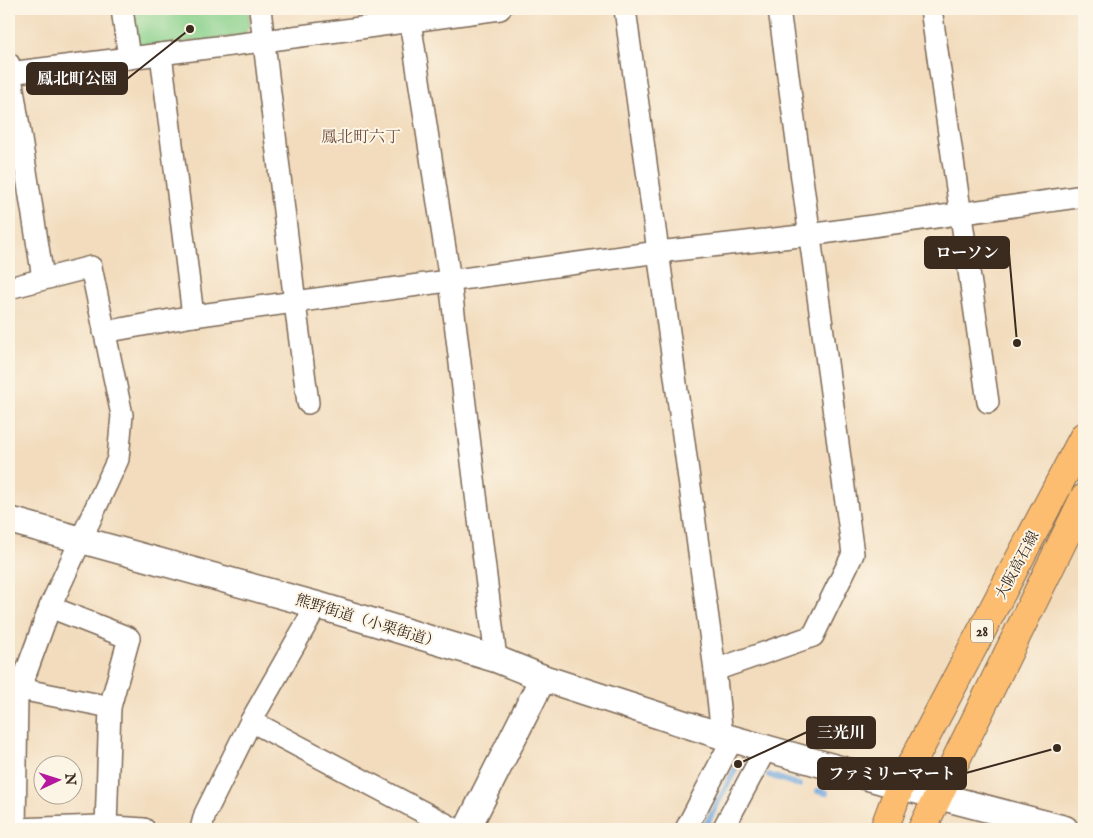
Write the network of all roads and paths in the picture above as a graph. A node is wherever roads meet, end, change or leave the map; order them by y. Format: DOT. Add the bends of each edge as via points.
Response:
graph roads {
  1 [pos="122,9"];
  2 [pos="260,9"];
  3 [pos="500,9"];
  4 [pos="625,9"];
  5 [pos="779,9"];
  6 [pos="931,9"];
  7 [pos="410,21"];
  8 [pos="264,41"];
  9 [pos="161,54"];
  10 [pos="129,58"];
  11 [pos="9,70"];
  12 [pos="1084,196"];
  13 [pos="961,214"];
  14 [pos="809,235"];
  15 [pos="658,252"];
  16 [pos="43,278"];
  17 [pos="450,281"];
  18 [pos="9,288"];
  19 [pos="295,303"];
  20 [pos="193,316"];
  21 [pos="104,332"];
  22 [pos="308,402"];
  23 [pos="988,402"];
  24 [pos="1084,436"];
  25 [pos="1084,498"];
  26 [pos="9,520"];
  27 [pos="81,541"];
  28 [pos="317,605"];
  29 [pos="50,607"];
  30 [pos="496,659"];
  31 [pos="715,670"];
  32 [pos="543,678"];
  33 [pos="15,695"];
  34 [pos="110,707"];
  35 [pos="251,721"];
  36 [pos="728,737"];
  37 [pos="766,748"];
  38 [pos="900,786"];
  39 [pos="938,796"];
  40 [pos="102,828"];
  41 [pos="9,829"];
  42 [pos="15,829"];
  43 [pos="144,829"];
  44 [pos="201,829"];
  45 [pos="455,829"];
  46 [pos="467,829"];
  47 [pos="686,829"];
  48 [pos="723,829"];
  49 [pos="866,829"];
  50 [pos="884,829"];
  51 [pos="922,829"];
  52 [pos="929,829"];
  53 [pos="1065,829"];
  1 -- 10 [label="street"];
  2 -- 8 [label="street"];
  3 -- 7 [label="street"];
  4 -- 15 [label="street"];
  5 -- 14 [label="street"];
  6 -- 13 [label="street"];
  7 -- 8 [label="street"];
  7 -- 17 [label="street"];
  8 -- 9 [label="street"];
  8 -- 19 [label="street"];
  9 -- 10 [label="street"];
  9 -- 20 [label="street"];
  10 -- 11 [label="street"];
  11 -- 16 [label="street"];
  12 -- 13 [label="street"];
  13 -- 14 [label="street"];
  13 -- 23 [label="street"];
  14 -- 15 [label="street"];
  14 -- 31 [label="street" via="852,554 813,636"];
  15 -- 17 [label="street"];
  15 -- 31 [label="street"];
  16 -- 18 [label="street"];
  16 -- 21 [label="street" via="91,267"];
  17 -- 19 [label="street"];
  17 -- 30 [label="street"];
  19 -- 20 [label="street"];
  19 -- 22 [label="street"];
  20 -- 21 [label="street"];
  21 -- 27 [label="street" via="122,415 118,459"];
  24 -- 38 [label="main road, 大阪高石線 / 28"];
  25 -- 39 [label="main road, 大阪高石線 / 28"];
  26 -- 27 [label="street, 熊野街道（小栗街道）"];
  27 -- 28 [label="street, 熊野街道（小栗街道）"];
  27 -- 29 [label="street"];
  28 -- 30 [label="street, 熊野街道（小栗街道）"];
  28 -- 35 [label="street"];
  29 -- 33 [label="street"];
  29 -- 34 [label="street" via="129,638"];
  30 -- 32 [label="street, 熊野街道（小栗街道）"];
  31 -- 36 [label="street"];
  32 -- 36 [label="street, 熊野街道（小栗街道）"];
  32 -- 46 [label="street"];
  33 -- 34 [label="street"];
  33 -- 42 [label="street"];
  34 -- 40 [label="street"];
  35 -- 44 [label="street" via="205,814"];
  35 -- 45 [label="street"];
  36 -- 37 [label="street, 熊野街道（小栗街道）"];
  36 -- 47 [label="street"];
  37 -- 38 [label="street, 熊野街道（小栗街道）"];
  37 -- 48 [label="street"];
  38 -- 39 [label="street"];
  38 -- 49 [label="main road" via="874,814"];
  38 -- 50 [label="main road, 大阪高石線 / 28"];
  39 -- 51 [label="main road, 大阪高石線 / 28"];
  39 -- 52 [label="main road"];
  39 -- 53 [label="street"];
  40 -- 42 [label="street"];
  40 -- 43 [label="street"];
  41 -- 42 [label="street"];
}
